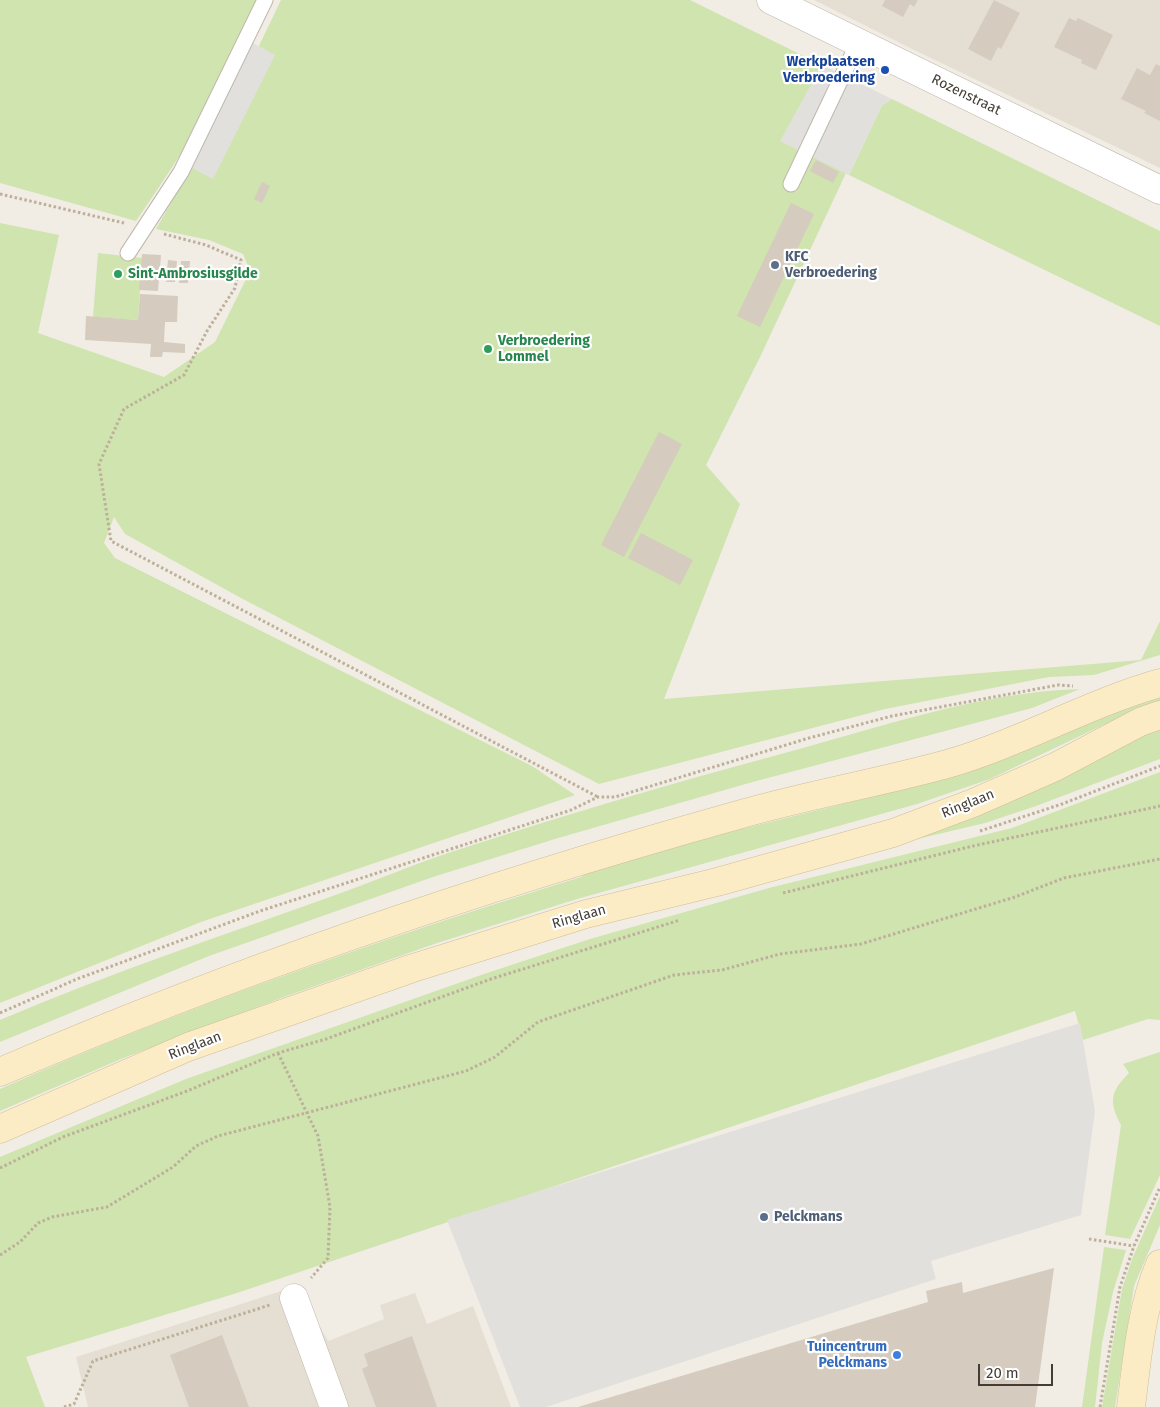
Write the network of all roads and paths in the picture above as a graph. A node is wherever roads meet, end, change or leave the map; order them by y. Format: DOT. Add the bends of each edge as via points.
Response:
graph roads {
  1 [pos="265,0"];
  2 [pos="771,0"];
  3 [pos="858,43"];
  4 [pos="791,184"];
  5 [pos="1160,190"];
  6 [pos="128,253"];
  7 [pos="241,260"];
  8 [pos="1160,684"];
  9 [pos="1082,687"];
  10 [pos="1160,714"];
  11 [pos="1160,766"];
  12 [pos="598,797"];
  13 [pos="1160,806"];
  14 [pos="978,831"];
  15 [pos="1160,859"];
  16 [pos="780,894"];
  17 [pos="688,918"];
  18 [pos="0,1013"];
  19 [pos="278,1053"];
  20 [pos="0,1072"];
  21 [pos="307,1112"];
  22 [pos="0,1129"];
  23 [pos="0,1168"];
  24 [pos="1089,1239"];
  25 [pos="1134,1246"];
  26 [pos="0,1255"];
  27 [pos="1160,1264"];
  28 [pos="294,1298"];
  29 [pos="64,1407"];
  30 [pos="334,1407"];
  31 [pos="1131,1407"];
  1 -- 6 [label="lane" via="181,172"];
  2 -- 3 [label="street, Rozenstraat"];
  3 -- 4 [label="lane"];
  3 -- 5 [label="street, Rozenstraat"];
  7 -- 12 [label="path" via="236,288 184,375 124,409 99,464 111,541"];
  8 -- 20 [label="main road" via="1134,691 949,763 740,814 495,887 270,965"];
  9 -- 12 [label="path" via="1058,685 892,716 615,796"];
  10 -- 22 [label="main road, Ringlaan" via="1018,783 893,833 586,914 410,969 188,1047"];
  11 -- 14 [label="path" via="1062,804"];
  12 -- 18 [label="path" via="571,810 260,911 77,979"];
  13 -- 16 [label="path" via="973,846"];
  15 -- 21 [label="path" via="1064,878 1015,897 861,944 780,954 722,970 674,975 538,1022 495,1057 466,1071"];
  17 -- 19 [label="path" via="491,979 326,1039"];
  19 -- 21 [label="path"];
  19 -- 23 [label="path" via="63,1137"];
  21 -- 26 [label="path" via="218,1136 196,1146 173,1167 107,1207 52,1217 38,1223 20,1242"];
  21 -- 28 [label="path" via="318,1136 330,1207 328,1258"];
  24 -- 25 [label="path"];
  27 -- 31 [label="main road" via="1143,1320"];
  28 -- 29 [label="path" via="93,1361 74,1404"];
  28 -- 30 [label="street"];
}
